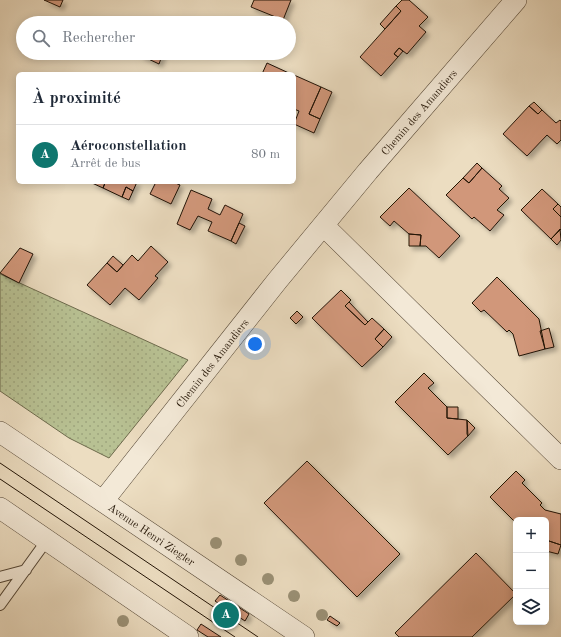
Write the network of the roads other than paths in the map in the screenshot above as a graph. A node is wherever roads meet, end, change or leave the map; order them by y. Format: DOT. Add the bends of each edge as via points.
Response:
graph roads {
  1 [pos="516,0"];
  2 [pos="324,226"];
  3 [pos="0,432"];
  4 [pos="561,459"];
  5 [pos="103,501"];
  6 [pos="0,508"];
  7 [pos="47,540"];
  8 [pos="26,570"];
  9 [pos="0,578"];
  10 [pos="0,605"];
  11 [pos="188,637"];
  12 [pos="304,637"];
  1 -- 2 [label="street, Chemin des Amandiers"];
  2 -- 4 [label="street"];
  2 -- 5 [label="street, Chemin des Amandiers" via="272,287"];
  3 -- 5 [label="street, Avenue Henri Ziegler"];
  5 -- 12 [label="street, Avenue Henri Ziegler"];
  6 -- 7 [label="street"];
  7 -- 8 [label="lane"];
  7 -- 11 [label="street"];
  8 -- 9 [label="lane"];
  8 -- 10 [label="lane"];
}
